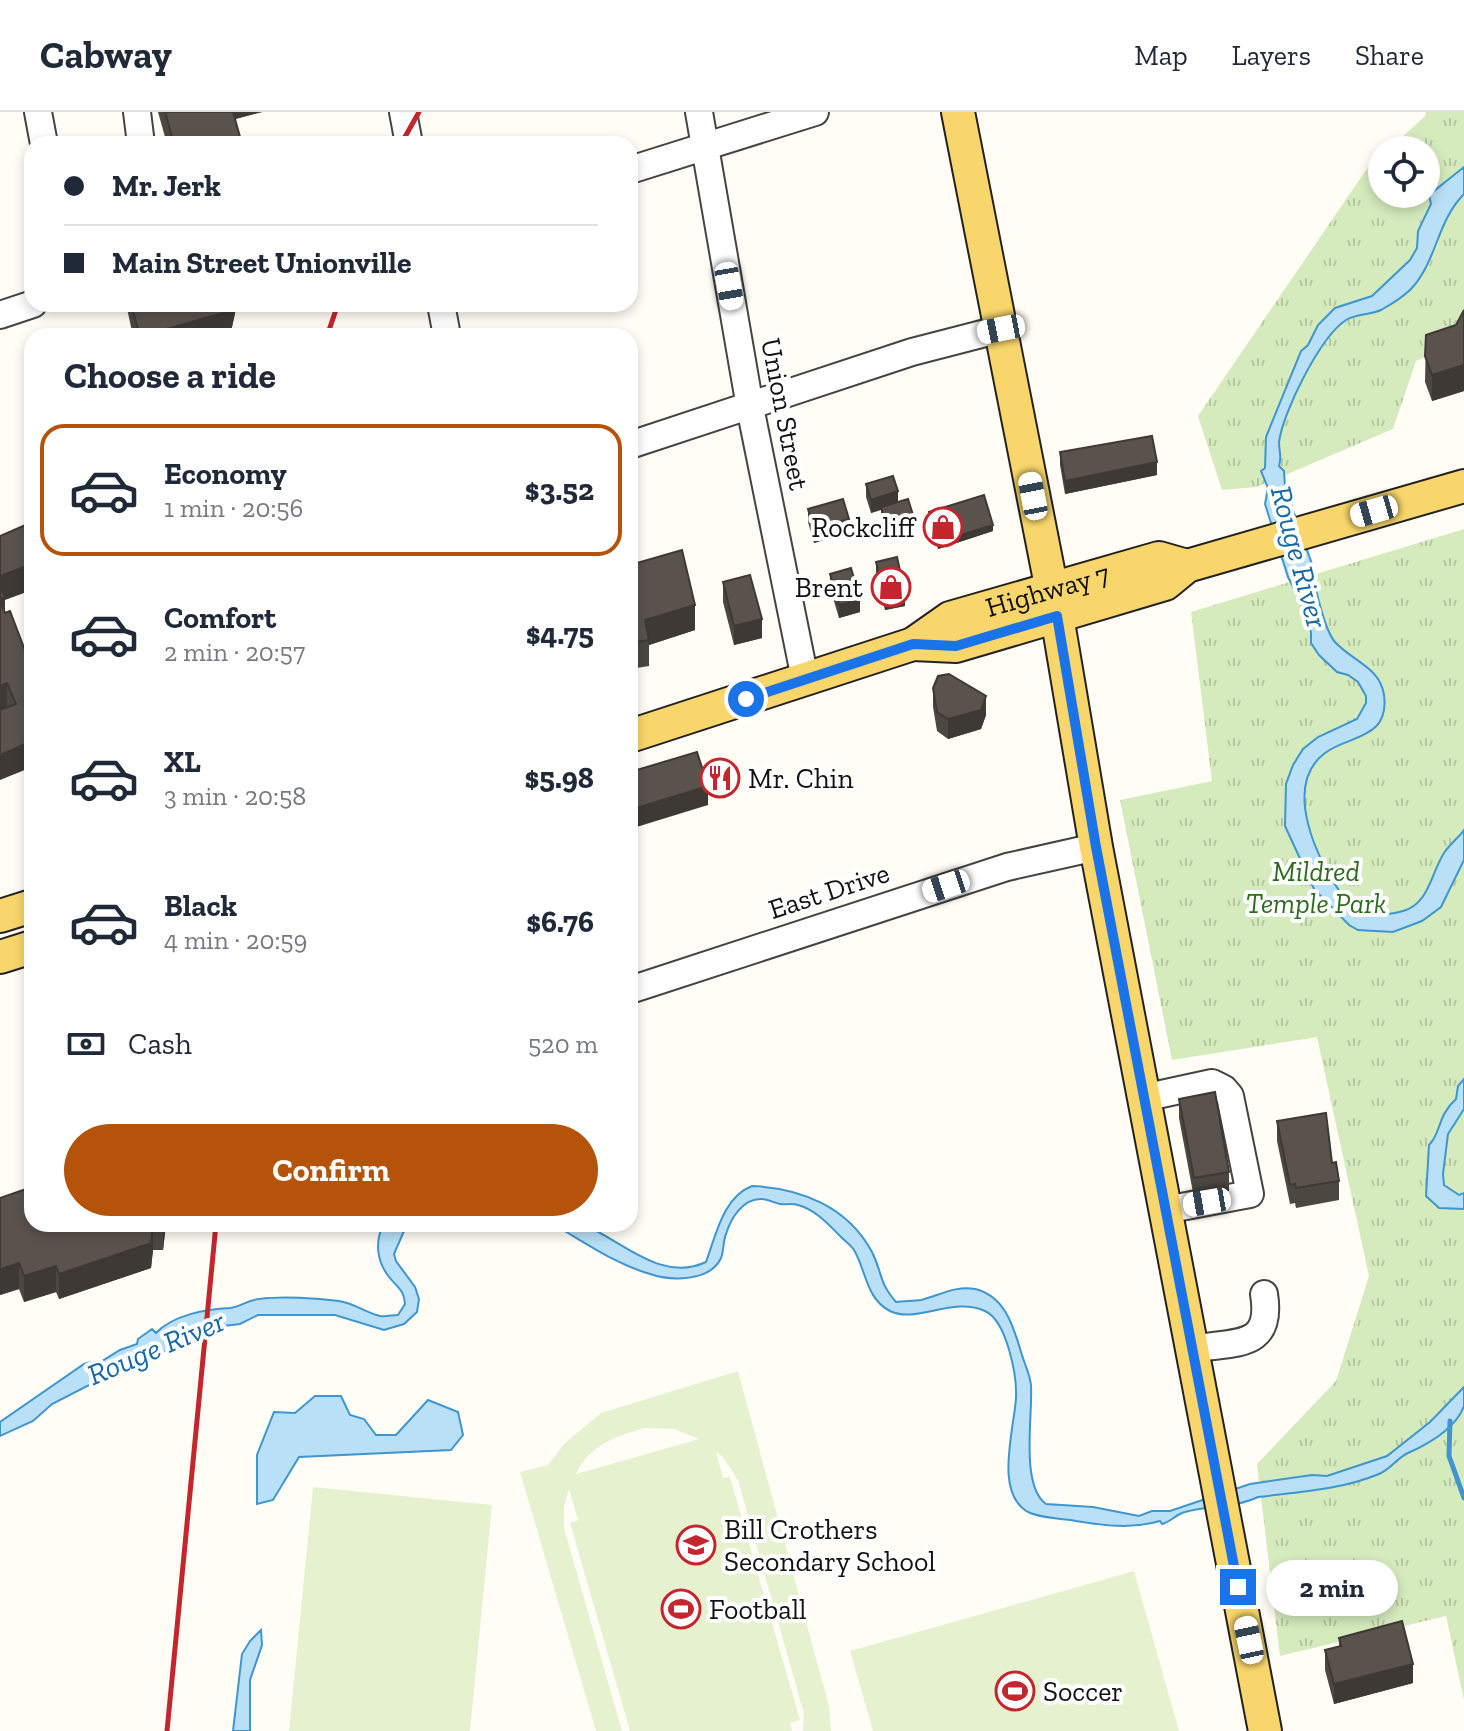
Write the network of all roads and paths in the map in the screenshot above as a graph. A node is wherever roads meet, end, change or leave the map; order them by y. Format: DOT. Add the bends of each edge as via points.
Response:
graph roads {
  1 [pos="38,112"];
  2 [pos="137,112"];
  3 [pos="403,112"];
  4 [pos="699,112"];
  5 [pos="815,112"];
  6 [pos="958,112"];
  7 [pos="42,136"];
  8 [pos="140,136"];
  9 [pos="408,136"];
  10 [pos="705,147"];
  11 [pos="638,168"];
  12 [pos="24,307"];
  13 [pos="0,315"];
  14 [pos="1001,329"];
  15 [pos="750,407"];
  16 [pos="638,442"];
  17 [pos="1464,486"];
  18 [pos="1054,603"];
  19 [pos="805,679"];
  20 [pos="638,733"];
  21 [pos="1096,847"];
  22 [pos="24,908"];
  23 [pos="0,916"];
  24 [pos="24,950"];
  25 [pos="0,957"];
  26 [pos="638,987"];
  27 [pos="1143,1098"];
  28 [pos="1165,1210"];
  29 [pos="1264,1294"];
  30 [pos="1192,1349"];
  31 [pos="1265,1731"];
  1 -- 7 [label="street"];
  2 -- 8 [label="street"];
  3 -- 9 [label="street"];
  4 -- 10 [label="street, Union Street"];
  5 -- 10 [label="street"];
  6 -- 14 [label="main road"];
  10 -- 11 [label="street"];
  10 -- 15 [label="street, Union Street"];
  12 -- 13 [label="street"];
  14 -- 15 [label="street" via="912,352"];
  14 -- 18 [label="main road"];
  15 -- 16 [label="street"];
  15 -- 19 [label="street, Union Street"];
  17 -- 18 [label="main road, Highway 7" via="1187,566 1159,558"];
  18 -- 19 [label="main road, Highway 7" via="950,618 913,644"];
  18 -- 21 [label="main road"];
  19 -- 20 [label="main road, Highway 7"];
  21 -- 26 [label="street, East Drive" via="1007,867"];
  21 -- 27 [label="main road"];
  22 -- 23 [label="main road"];
  24 -- 25 [label="main road"];
  27 -- 28 [label="main road"];
  27 -- 28 [label="street" via="1212,1083 1224,1089 1230,1096 1250,1194"];
  28 -- 30 [label="main road"];
  29 -- 30 [label="street" via="1266,1323 1259,1334"];
  30 -- 31 [label="main road"];
}
